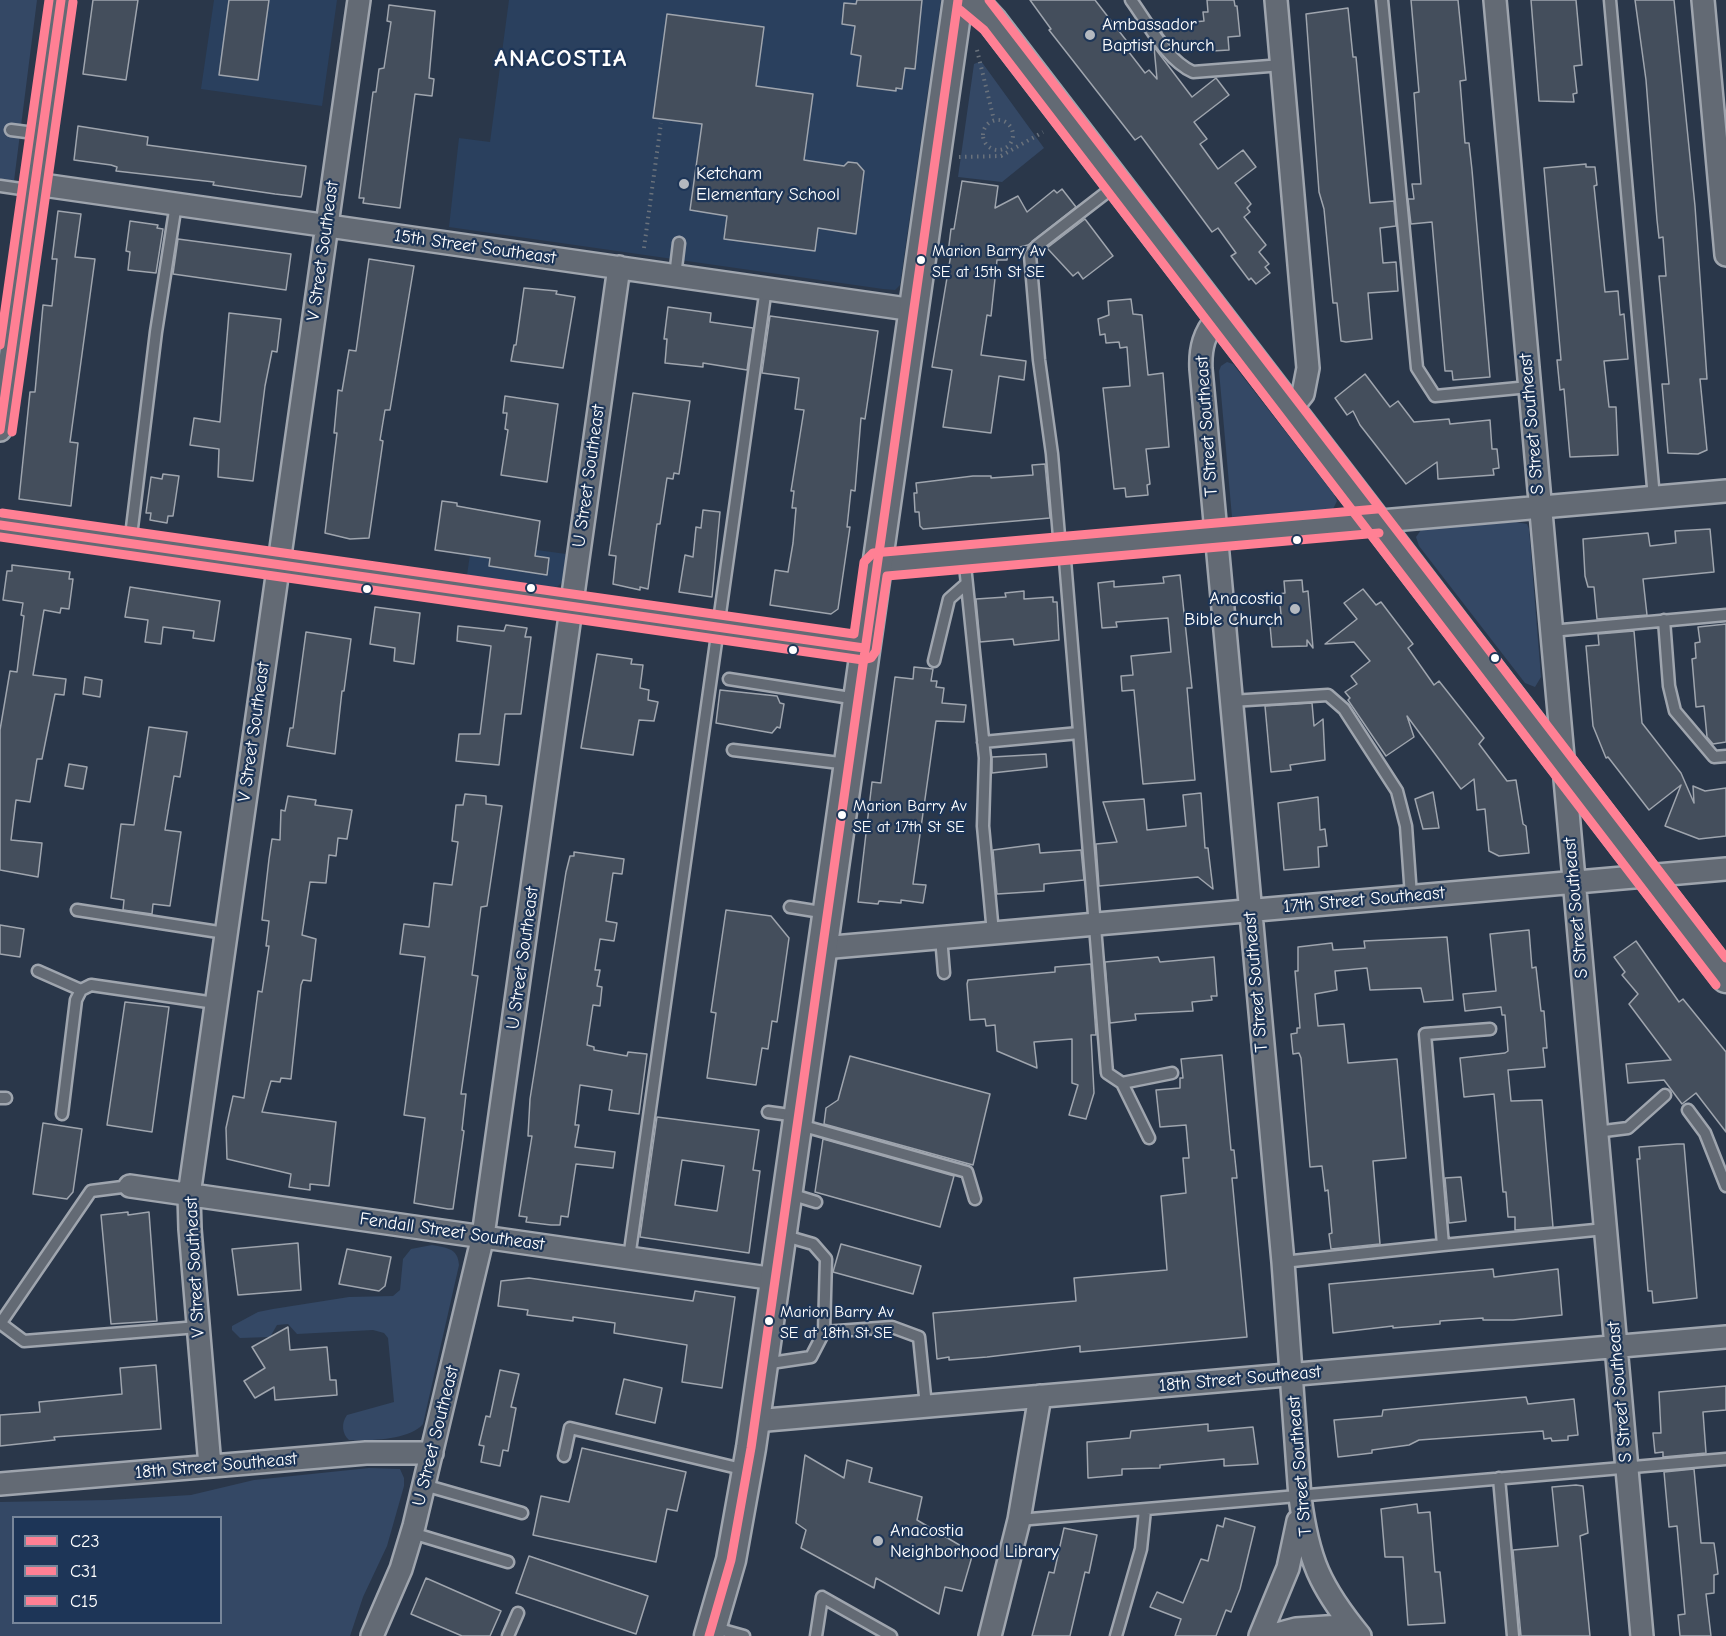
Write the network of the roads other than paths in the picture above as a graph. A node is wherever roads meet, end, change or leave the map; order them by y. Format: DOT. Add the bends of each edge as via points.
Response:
graph roads {
  1 [pos="61,0"];
  2 [pos="359,0"];
  3 [pos="958,0"];
  4 [pos="967,0"];
  5 [pos="1131,0"];
  6 [pos="1276,0"];
  7 [pos="1382,0"];
  8 [pos="1495,0"];
  9 [pos="1611,0"];
  10 [pos="1703,0"];
  11 [pos="1281,65"];
  12 [pos="11,130"];
  13 [pos="42,134"];
  14 [pos="1117,185"];
  15 [pos="0,186"];
  16 [pos="35,188"];
  17 [pos="176,204"];
  18 [pos="327,226"];
  19 [pos="679,243"];
  20 [pos="1726,255"];
  21 [pos="619,267"];
  22 [pos="675,276"];
  23 [pos="766,288"];
  24 [pos="914,310"];
  25 [pos="1218,317"];
  26 [pos="1529,387"];
  27 [pos="1290,410"];
  28 [pos="0,430"];
  29 [pos="1726,491"];
  30 [pos="1654,498"];
  31 [pos="1540,507"];
  32 [pos="1378,521"];
  33 [pos="0,525"];
  34 [pos="1216,535"];
  35 [pos="130,544"];
  36 [pos="1062,548"];
  37 [pos="964,556"];
  38 [pos="279,564"];
  39 [pos="876,565"];
  40 [pos="966,584"];
  41 [pos="572,607"];
  42 [pos="1726,615"];
  43 [pos="1664,620"];
  44 [pos="718,627"];
  45 [pos="1551,631"];
  46 [pos="864,648"];
  47 [pos="934,661"];
  48 [pos="729,679"];
  49 [pos="857,699"];
  50 [pos="1231,701"];
  51 [pos="1079,733"];
  52 [pos="983,742"];
  53 [pos="733,750"];
  54 [pos="1726,756"];
  55 [pos="1563,762"];
  56 [pos="848,765"];
  57 [pos="1726,869"];
  58 [pos="1648,876"];
  59 [pos="1574,882"];
  60 [pos="1411,896"];
  61 [pos="790,907"];
  62 [pos="77,910"];
  63 [pos="1249,910"];
  64 [pos="827,913"];
  65 [pos="1097,924"];
  66 [pos="225,933"];
  67 [pos="993,933"];
  68 [pos="941,937"];
  69 [pos="822,948"];
  70 [pos="38,971"];
  71 [pos="944,973"];
  72 [pos="1726,978"];
  73 [pos="81,990"];
  74 [pos="215,1003"];
  75 [pos="1490,1029"];
  76 [pos="1172,1073"];
  77 [pos="1122,1083"];
  78 [pos="1665,1095"];
  79 [pos="1688,1110"];
  80 [pos="768,1112"];
  81 [pos="62,1114"];
  82 [pos="797,1120"];
  83 [pos="1596,1132"];
  84 [pos="1149,1138"];
  85 [pos="130,1186"];
  86 [pos="1726,1186"];
  87 [pos="787,1192"];
  88 [pos="189,1195"];
  89 [pos="975,1199"];
  90 [pos="816,1202"];
  91 [pos="1605,1229"];
  92 [pos="781,1235"];
  93 [pos="483,1236"];
  94 [pos="1443,1245"];
  95 [pos="628,1258"];
  96 [pos="1283,1262"];
  97 [pos="775,1279"];
  98 [pos="0,1323"];
  99 [pos="198,1327"];
  100 [pos="825,1332"];
  101 [pos="1726,1337"];
  102 [pos="1616,1347"];
  103 [pos="764,1364"];
  104 [pos="1291,1375"];
  105 [pos="1041,1396"];
  106 [pos="926,1406"];
  107 [pos="755,1421"];
  108 [pos="432,1453"];
  109 [pos="564,1456"];
  110 [pos="1726,1459"];
  111 [pos="210,1466"];
  112 [pos="1626,1466"];
  113 [pos="747,1470"];
  114 [pos="1499,1478"];
  115 [pos="0,1484"];
  116 [pos="424,1485"];
  117 [pos="1300,1497"];
  118 [pos="1145,1510"];
  119 [pos="522,1513"];
  120 [pos="1019,1520"];
  121 [pos="412,1533"];
  122 [pos="508,1562"];
  123 [pos="518,1613"];
  124 [pos="710,1631"];
  125 [pos="1359,1635"];
  126 [pos="372,1636"];
  127 [pos="508,1636"];
  128 [pos="744,1636"];
  129 [pos="816,1636"];
  130 [pos="891,1636"];
  131 [pos="990,1636"];
  132 [pos="1116,1636"];
  133 [pos="1260,1636"];
  134 [pos="1270,1636"];
  135 [pos="1514,1636"];
  136 [pos="1642,1636"];
  1 -- 13 [label="street"];
  2 -- 18 [label="street, V Street Southeast"];
  3 -- 24 [label="main road"];
  4 -- 14 [label="main road" via="993,22"];
  5 -- 11 [label="lane" via="1183,68 1193,72"];
  6 -- 11 [label="street"];
  7 -- 26 [label="lane" via="1417,368 1435,396"];
  8 -- 26 [label="street, S Street Southeast"];
  9 -- 30 [label="lane"];
  10 -- 20 [label="street"];
  11 -- 27 [label="street" via="1308,368 1303,394"];
  12 -- 13 [label="lane"];
  13 -- 16 [label="street"];
  14 -- 25 [label="main road"];
  14 -- 36 [label="lane" via="1030,255"];
  15 -- 16 [label="lane"];
  16 -- 17 [label="street, 15th Street Southeast"];
  16 -- 28 [label="street"];
  17 -- 18 [label="street, 15th Street Southeast"];
  17 -- 35 [label="lane"];
  18 -- 21 [label="street, 15th Street Southeast"];
  18 -- 38 [label="street, V Street Southeast"];
  19 -- 22 [label="lane"];
  21 -- 22 [label="street, 15th Street Southeast"];
  21 -- 41 [label="street, U Street Southeast"];
  22 -- 23 [label="street, 15th Street Southeast"];
  23 -- 24 [label="street, 15th Street Southeast"];
  23 -- 44 [label="lane"];
  24 -- 39 [label="main road"];
  25 -- 27 [label="main road"];
  25 -- 34 [label="street, T Street Southeast" via="1205,336 1200,358"];
  26 -- 31 [label="street, S Street Southeast"];
  27 -- 32 [label="main road"];
  29 -- 30 [label="street"];
  30 -- 31 [label="street"];
  31 -- 32 [label="street"];
  31 -- 45 [label="street, S Street Southeast"];
  32 -- 34 [label="street"];
  32 -- 55 [label="main road"];
  33 -- 35 [label="street"];
  34 -- 36 [label="street"];
  34 -- 50 [label="street, T Street Southeast"];
  35 -- 38 [label="street"];
  36 -- 37 [label="street"];
  36 -- 51 [label="lane"];
  37 -- 39 [label="street"];
  37 -- 40 [label="lane"];
  38 -- 41 [label="street"];
  38 -- 66 [label="street, V Street Southeast"];
  39 -- 46 [label="main road"];
  40 -- 47 [label="lane" via="948,599"];
  40 -- 52 [label="lane"];
  41 -- 44 [label="street"];
  41 -- 93 [label="street, U Street Southeast"];
  42 -- 43 [label="lane"];
  43 -- 45 [label="lane"];
  43 -- 54 [label="lane" via="1675,711 1714,757"];
  44 -- 46 [label="street"];
  44 -- 95 [label="lane"];
  45 -- 55 [label="street, S Street Southeast"];
  46 -- 49 [label="main road"];
  48 -- 49 [label="lane"];
  49 -- 56 [label="main road"];
  50 -- 60 [label="lane" via="1328,695 1344,709 1398,791 1406,826"];
  50 -- 63 [label="street, T Street Southeast"];
  51 -- 52 [label="lane"];
  51 -- 65 [label="lane"];
  52 -- 67 [label="lane" via="983,826"];
  53 -- 56 [label="lane"];
  55 -- 58 [label="main road"];
  55 -- 59 [label="street, S Street Southeast"];
  56 -- 64 [label="main road"];
  57 -- 58 [label="street, 17th Street Southeast"];
  58 -- 59 [label="street, 17th Street Southeast"];
  58 -- 72 [label="main road"];
  59 -- 60 [label="street, 17th Street Southeast"];
  59 -- 83 [label="street, S Street Southeast"];
  60 -- 63 [label="street, 17th Street Southeast"];
  61 -- 64 [label="lane"];
  62 -- 66 [label="lane"];
  63 -- 65 [label="street, 17th Street Southeast"];
  63 -- 96 [label="street, T Street Southeast"];
  64 -- 69 [label="main road"];
  65 -- 67 [label="street, 17th Street Southeast"];
  65 -- 77 [label="lane" via="1107,1073"];
  66 -- 74 [label="street, V Street Southeast"];
  67 -- 68 [label="street, 17th Street Southeast"];
  68 -- 69 [label="street, 17th Street Southeast"];
  68 -- 71 [label="lane"];
  69 -- 82 [label="main road"];
  70 -- 73 [label="lane"];
  73 -- 74 [label="lane" via="91,985"];
  73 -- 81 [label="lane" via="76,1000"];
  74 -- 88 [label="street, V Street Southeast"];
  75 -- 94 [label="lane" via="1425,1034"];
  76 -- 77 [label="lane"];
  77 -- 84 [label="lane"];
  78 -- 83 [label="lane" via="1628,1128"];
  79 -- 86 [label="lane" via="1706,1133"];
  80 -- 82 [label="lane"];
  82 -- 87 [label="main road"];
  82 -- 89 [label="lane" via="967,1172"];
  83 -- 91 [label="street, S Street Southeast"];
  85 -- 88 [label="street, Fendall Street Southeast"];
  85 -- 98 [label="lane" via="92,1191"];
  87 -- 90 [label="lane"];
  87 -- 92 [label="main road"];
  88 -- 93 [label="street, Fendall Street Southeast"];
  88 -- 99 [label="street, V Street Southeast"];
  91 -- 94 [label="lane"];
  91 -- 102 [label="street, S Street Southeast"];
  92 -- 97 [label="main road"];
  92 -- 100 [label="lane" via="813,1244 826,1259"];
  93 -- 95 [label="street, Fendall Street Southeast"];
  93 -- 108 [label="street, U Street Southeast"];
  94 -- 96 [label="lane"];
  95 -- 97 [label="street, Fendall Street Southeast"];
  96 -- 104 [label="street, T Street Southeast"];
  97 -- 103 [label="main road"];
  98 -- 99 [label="lane" via="24,1341"];
  99 -- 111 [label="street, V Street Southeast"];
  100 -- 103 [label="lane" via="810,1357"];
  100 -- 106 [label="lane" via="892,1327 919,1337"];
  101 -- 102 [label="street, 18th Street Southeast"];
  102 -- 104 [label="street, 18th Street Southeast"];
  102 -- 112 [label="street, S Street Southeast"];
  103 -- 107 [label="main road"];
  104 -- 105 [label="street, 18th Street Southeast"];
  104 -- 117 [label="street, T Street Southeast"];
  105 -- 106 [label="street, 18th Street Southeast"];
  105 -- 120 [label="street"];
  106 -- 107 [label="street, 18th Street Southeast"];
  107 -- 113 [label="main road"];
  108 -- 111 [label="street, 18th Street Southeast" via="366,1453"];
  108 -- 116 [label="street, U Street Southeast"];
  109 -- 113 [label="lane" via="570,1428"];
  110 -- 112 [label="lane"];
  111 -- 115 [label="street, 18th Street Southeast"];
  112 -- 114 [label="lane"];
  112 -- 136 [label="street, S Street Southeast"];
  113 -- 124 [label="main road" via="731,1560"];
  114 -- 117 [label="lane"];
  114 -- 135 [label="lane"];
  116 -- 119 [label="lane"];
  116 -- 121 [label="street, U Street Southeast"];
  117 -- 118 [label="lane"];
  117 -- 125 [label="street, T Street Southeast" via="1314,1567 1326,1591"];
  117 -- 133 [label="street" via="1297,1538"];
  118 -- 120 [label="lane"];
  118 -- 132 [label="lane" via="1141,1549"];
  120 -- 131 [label="street"];
  121 -- 122 [label="lane"];
  121 -- 126 [label="street, U Street Southeast"];
  123 -- 127 [label="lane"];
  124 -- 128 [label="lane"];
  125 -- 134 [label="street" via="1341,1626 1296,1629"];
  129 -- 130 [label="lane" via="822,1598"];
}
